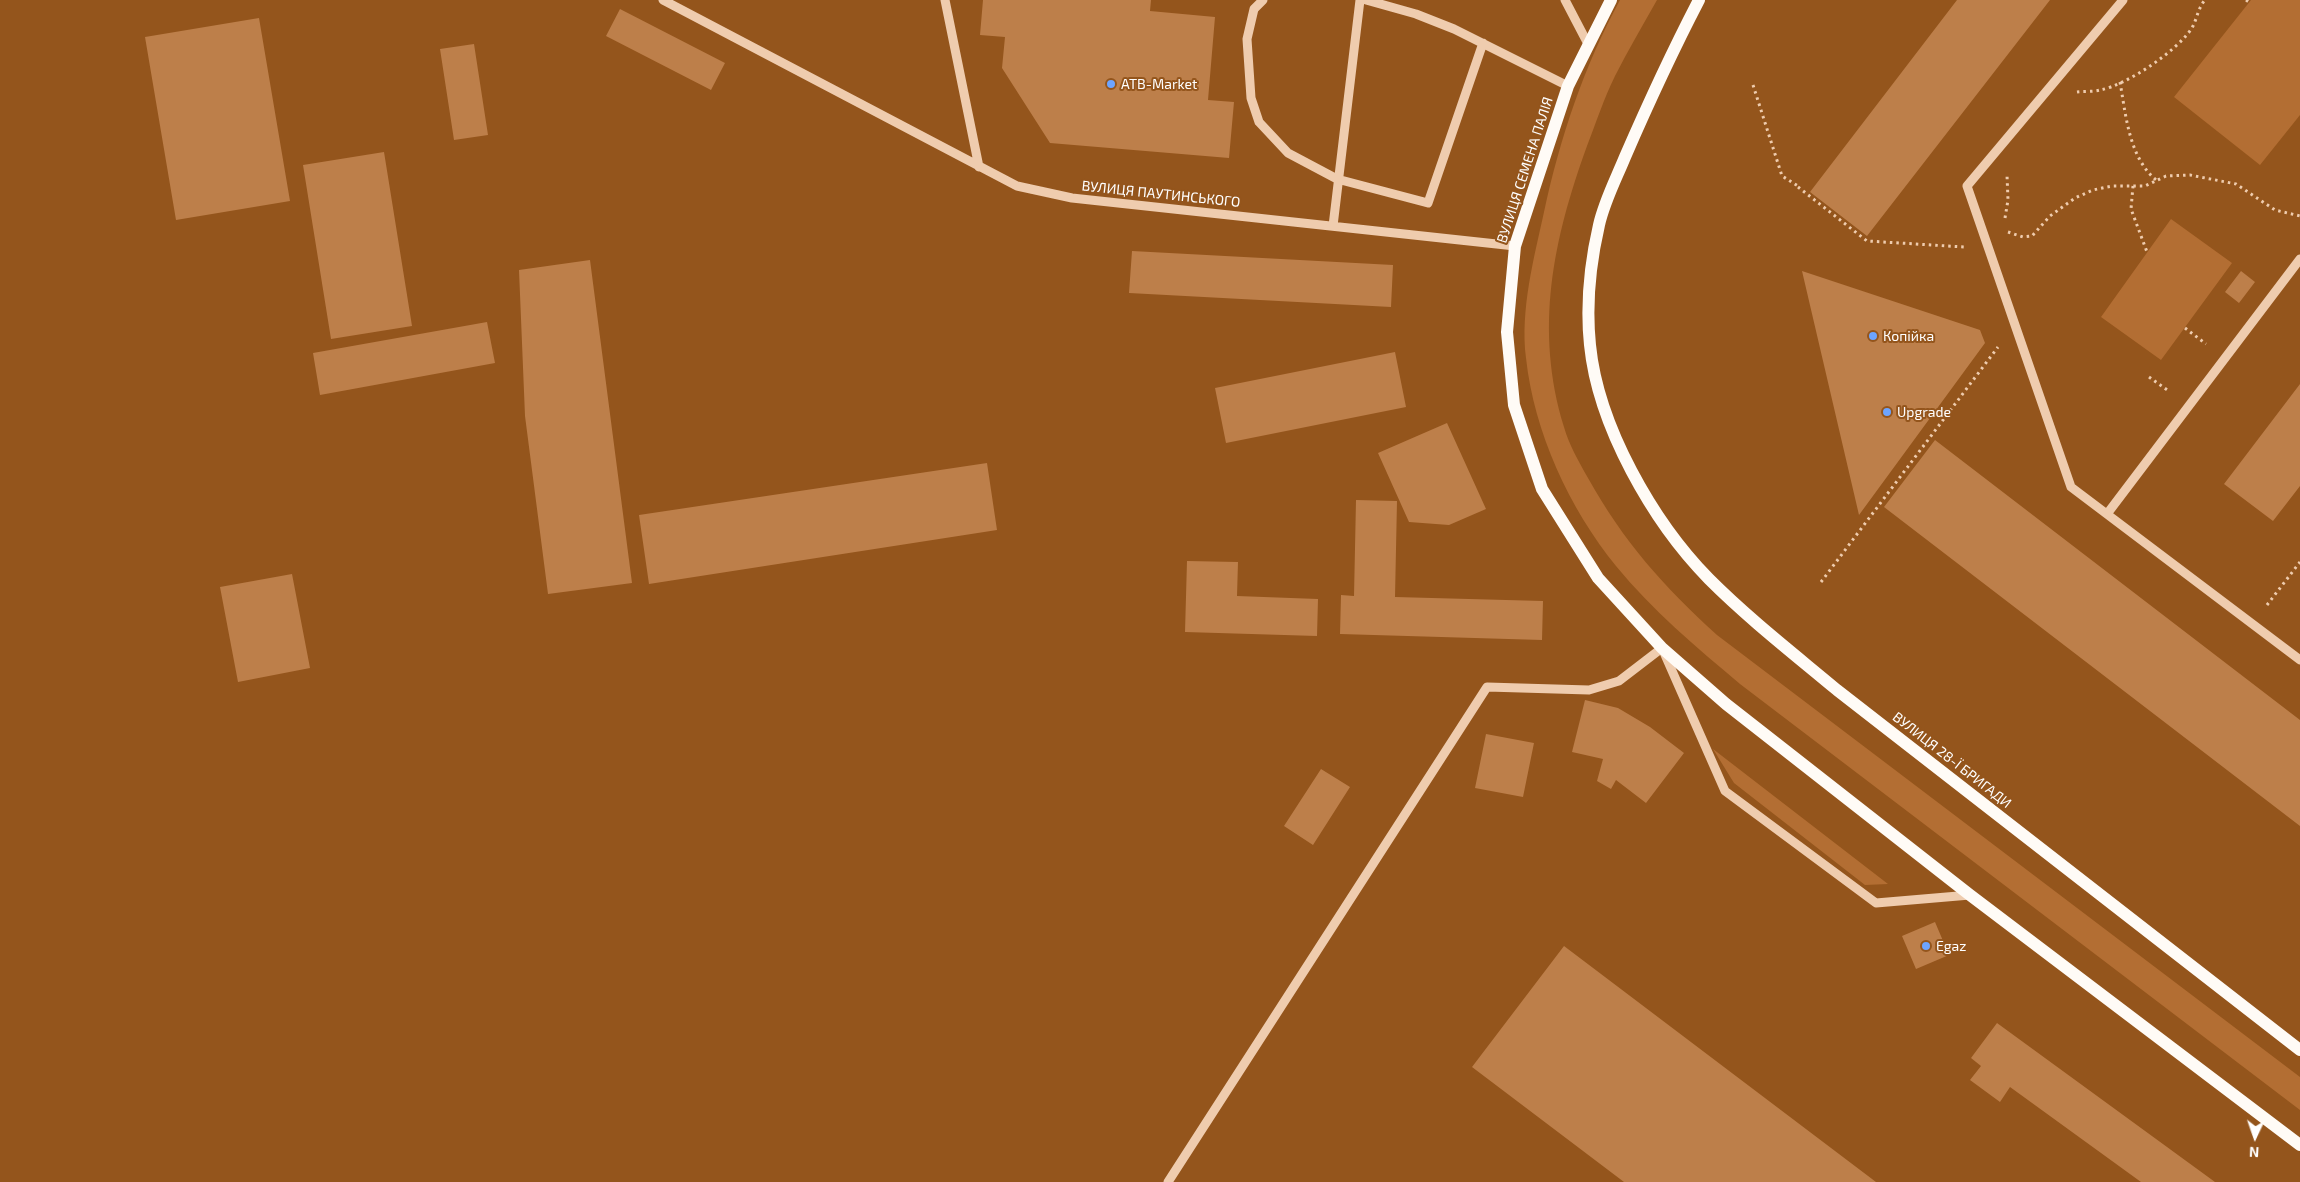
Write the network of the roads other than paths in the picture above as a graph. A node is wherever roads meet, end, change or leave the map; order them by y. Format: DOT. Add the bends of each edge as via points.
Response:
graph roads {
  1 [pos="663,0"];
  2 [pos="945,0"];
  3 [pos="1263,0"];
  4 [pos="1360,0"];
  5 [pos="1366,0"];
  6 [pos="1565,0"];
  7 [pos="1611,0"];
  8 [pos="1699,0"];
  9 [pos="2122,0"];
  10 [pos="1483,43"];
  11 [pos="1588,44"];
  12 [pos="1568,86"];
  13 [pos="979,167"];
  14 [pos="1337,179"];
  15 [pos="1333,226"];
  16 [pos="1515,246"];
  17 [pos="2300,259"];
  18 [pos="2107,514"];
  19 [pos="1662,648"];
  20 [pos="2300,660"];
  21 [pos="1970,895"];
  22 [pos="2300,1050"];
  23 [pos="2300,1145"];
  24 [pos="1168,1182"];
  1 -- 13 [label="lane, ВУЛИЦЯ ПАУТИНСЬКОГО"];
  2 -- 13 [label="lane"];
  3 -- 14 [label="lane" via="1254,9 1247,39 1251,98 1259,122 1288,154"];
  4 -- 14 [label="lane"];
  5 -- 10 [label="lane" via="1416,14"];
  6 -- 11 [label="lane"];
  7 -- 11 [label="main road, ВУЛИЦЯ СЕМЕНА ПАЛІЯ"];
  8 -- 22 [label="main road, ВУЛИЦЯ 28-Ї БРИГАДИ" via="1661,74 1599,224 1588,304 1590,347 1600,394 1624,458 1656,516 1708,578 1837,690"];
  9 -- 18 [label="lane" via="1967,186 2071,486"];
  10 -- 12 [label="lane"];
  10 -- 14 [label="lane" via="1428,203"];
  11 -- 12 [label="main road, ВУЛИЦЯ СЕМЕНА ПАЛІЯ"];
  12 -- 16 [label="main road, ВУЛИЦЯ СЕМЕНА ПАЛІЯ"];
  13 -- 15 [label="lane, ВУЛИЦЯ ПАУТИНСЬКОГО" via="1017,186 1072,198"];
  14 -- 15 [label="lane"];
  15 -- 16 [label="lane, ВУЛИЦЯ ПАУТИНСЬКОГО"];
  16 -- 19 [label="main road, ВУЛИЦЯ СЕМЕНА ПАЛІЯ" via="1507,332 1514,405 1542,489 1598,578"];
  17 -- 18 [label="lane"];
  18 -- 20 [label="lane"];
  19 -- 21 [label="main road" via="1726,704"];
  19 -- 21 [label="lane" via="1725,791 1876,903"];
  19 -- 24 [label="lane" via="1619,681 1589,690 1486,687"];
  21 -- 23 [label="main road"];
}
